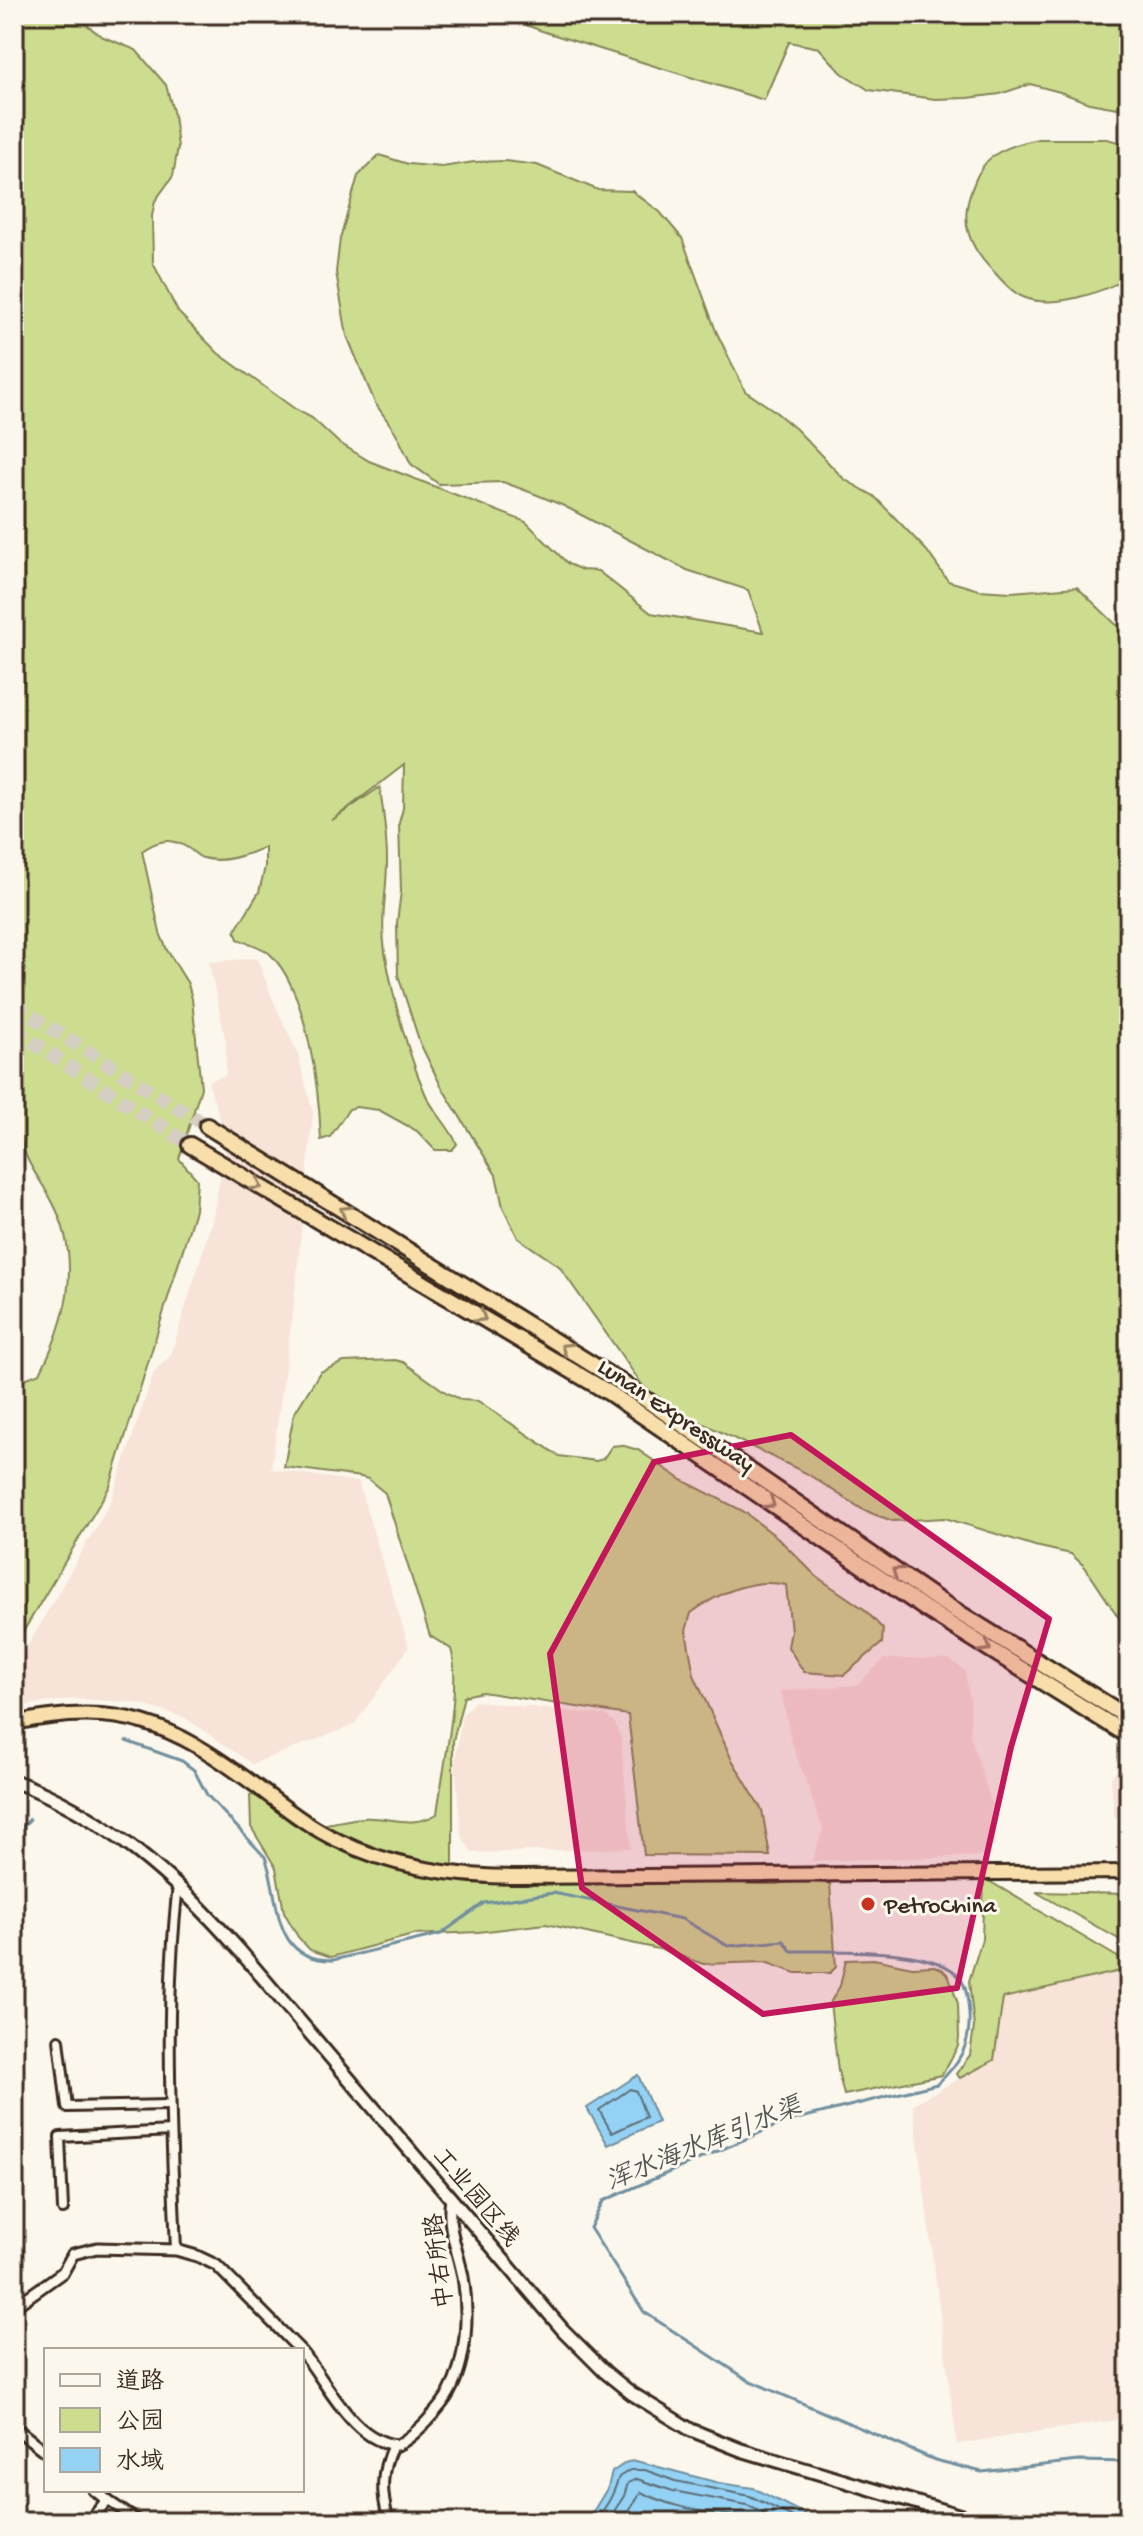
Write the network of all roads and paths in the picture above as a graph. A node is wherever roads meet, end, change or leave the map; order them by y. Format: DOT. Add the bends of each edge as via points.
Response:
graph roads {
  1 [pos="207,1126"];
  2 [pos="190,1145"];
  3 [pos="1129,1718"];
  4 [pos="14,1723"];
  5 [pos="1129,1736"];
  6 [pos="14,1781"];
  7 [pos="1129,1872"];
  8 [pos="178,1885"];
  9 [pos="59,2040"];
  10 [pos="170,2105"];
  11 [pos="171,2131"];
  12 [pos="451,2199"];
  13 [pos="63,2209"];
  14 [pos="176,2250"];
  15 [pos="14,2307"];
  16 [pos="298,2348"];
  17 [pos="304,2355"];
  18 [pos="14,2427"];
  19 [pos="393,2445"];
  20 [pos="44,2450"];
  21 [pos="97,2492"];
  22 [pos="107,2500"];
  23 [pos="89,2522"];
  24 [pos="140,2522"];
  25 [pos="389,2522"];
  26 [pos="981,2522"];
  3 -- 1 [label="highway, Lunan Expressway, one-way" via="935,1598 619,1381"];
  2 -- 5 [label="highway, Lunan Expressway, one-way" via="611,1394 927,1610"];
  4 -- 7 [label="highway" via="88,1713 151,1723 201,1747 335,1839 391,1860 454,1873 520,1877"];
  6 -- 8 [label="main road, 工业园区线" via="88,1815"];
  8 -- 10 [label="street" via="170,1954"];
  8 -- 12 [label="main road, 工业园区线"];
  9 -- 10 [label="street" via="67,2107"];
  10 -- 11 [label="street"];
  11 -- 13 [label="street" via="60,2137"];
  11 -- 14 [label="street"];
  12 -- 19 [label="street, 中右所路" via="449,2233 465,2294 456,2378 422,2426"];
  12 -- 26 [label="main road, 工业园区线" via="590,2357 667,2417 741,2450"];
  14 -- 15 [label="street" via="97,2248 73,2254 63,2272"];
  14 -- 16 [label="street" via="216,2265"];
  17 -- 19 [label="street" via="359,2427"];
  18 -- 20 [label="street"];
  19 -- 25 [label="street" via="382,2477"];
  21 -- 22 [label="street"];
  22 -- 23 [label="street"];
  22 -- 24 [label="street"];
}
